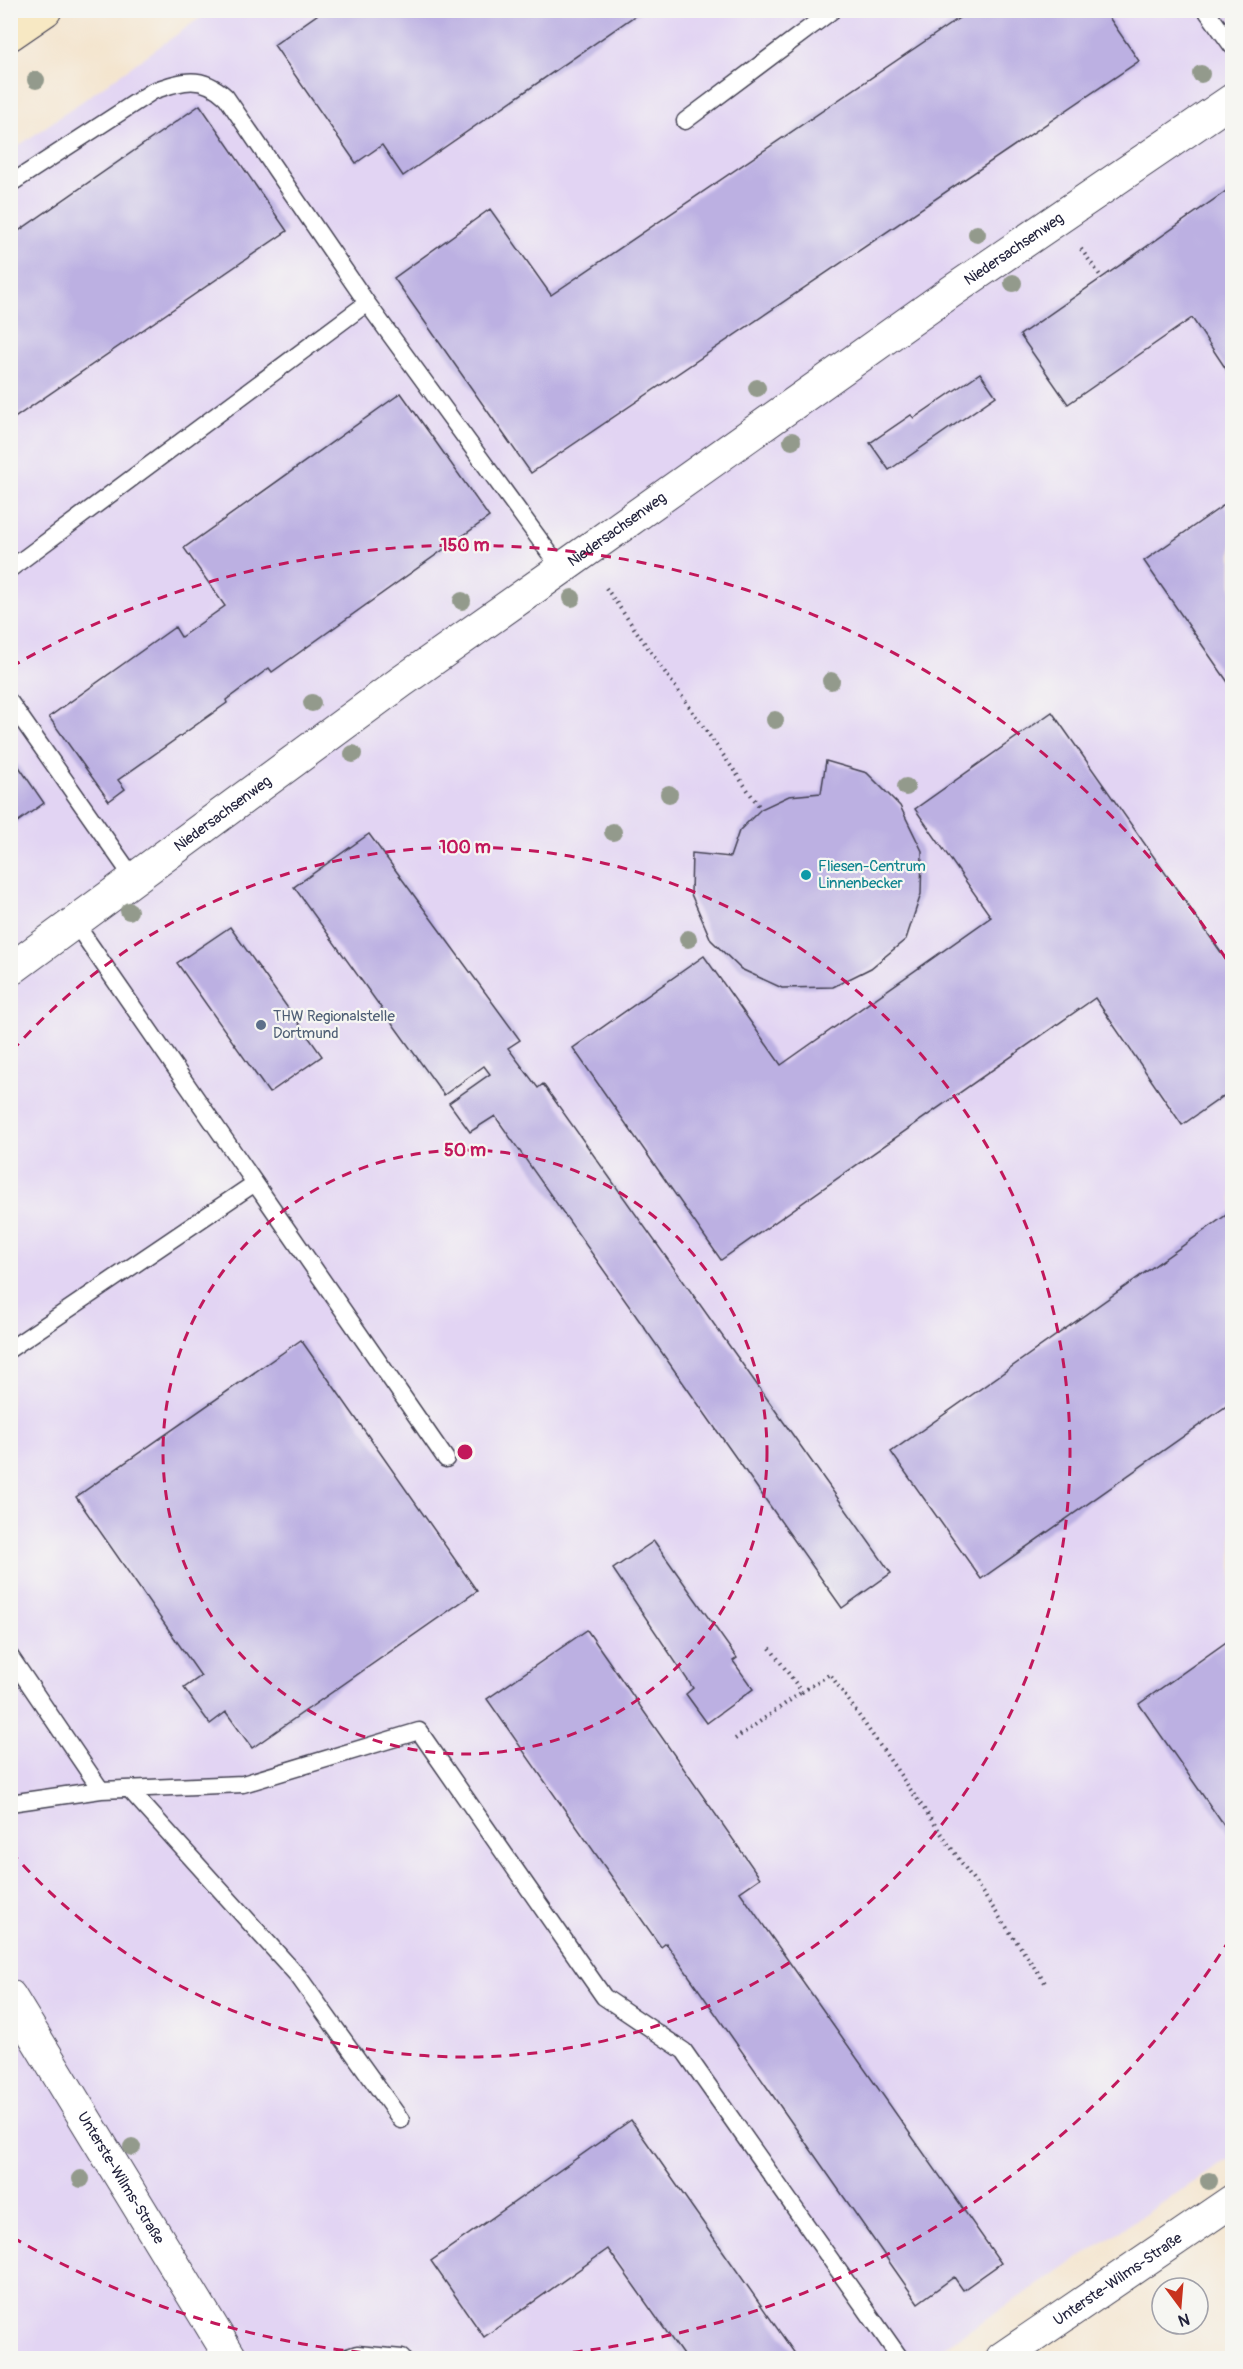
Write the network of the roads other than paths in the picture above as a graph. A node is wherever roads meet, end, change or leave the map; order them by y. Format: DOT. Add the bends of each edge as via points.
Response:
graph roads {
  1 [pos="45,10"];
  2 [pos="833,10"];
  3 [pos="1206,10"];
  4 [pos="10,34"];
  5 [pos="1233,46"];
  6 [pos="1233,100"];
  7 [pos="686,121"];
  8 [pos="10,184"];
  9 [pos="367,303"];
  10 [pos="10,569"];
  11 [pos="561,569"];
  12 [pos="10,702"];
  13 [pos="134,879"];
  14 [pos="75,923"];
  15 [pos="10,970"];
  16 [pos="255,1183"];
  17 [pos="10,1349"];
  18 [pos="446,1460"];
  19 [pos="10,1656"];
  20 [pos="129,1789"];
  21 [pos="101,1790"];
  22 [pos="10,1803"];
  23 [pos="10,1996"];
  24 [pos="401,2120"];
  25 [pos="1233,2201"];
  26 [pos="231,2358"];
  27 [pos="345,2358"];
  28 [pos="402,2358"];
  29 [pos="900,2358"];
  30 [pos="1002,2358"];
  1 -- 4 [label="main road"];
  2 -- 7 [label="lane"];
  3 -- 5 [label="lane"];
  6 -- 11 [label="street, Niedersachsenweg" via="955,289"];
  8 -- 9 [label="lane" via="153,91 179,82 196,81 215,87 226,97"];
  9 -- 10 [label="lane"];
  9 -- 11 [label="lane"];
  11 -- 13 [label="street, Niedersachsenweg"];
  12 -- 13 [label="lane"];
  13 -- 14 [label="street, Niedersachsenweg"];
  14 -- 15 [label="street, Niedersachsenweg"];
  14 -- 16 [label="lane"];
  16 -- 17 [label="lane"];
  16 -- 18 [label="lane"];
  19 -- 21 [label="lane"];
  20 -- 21 [label="lane"];
  20 -- 24 [label="lane" via="298,1976"];
  20 -- 29 [label="lane" via="243,1784 418,1731 604,1997 684,2051"];
  21 -- 22 [label="lane"];
  23 -- 26 [label="street, Unterste-Wilms-Straße"];
  25 -- 30 [label="street, Unterste-Wilms-Straße"];
  27 -- 28 [label="lane" via="357,2354"];
}
